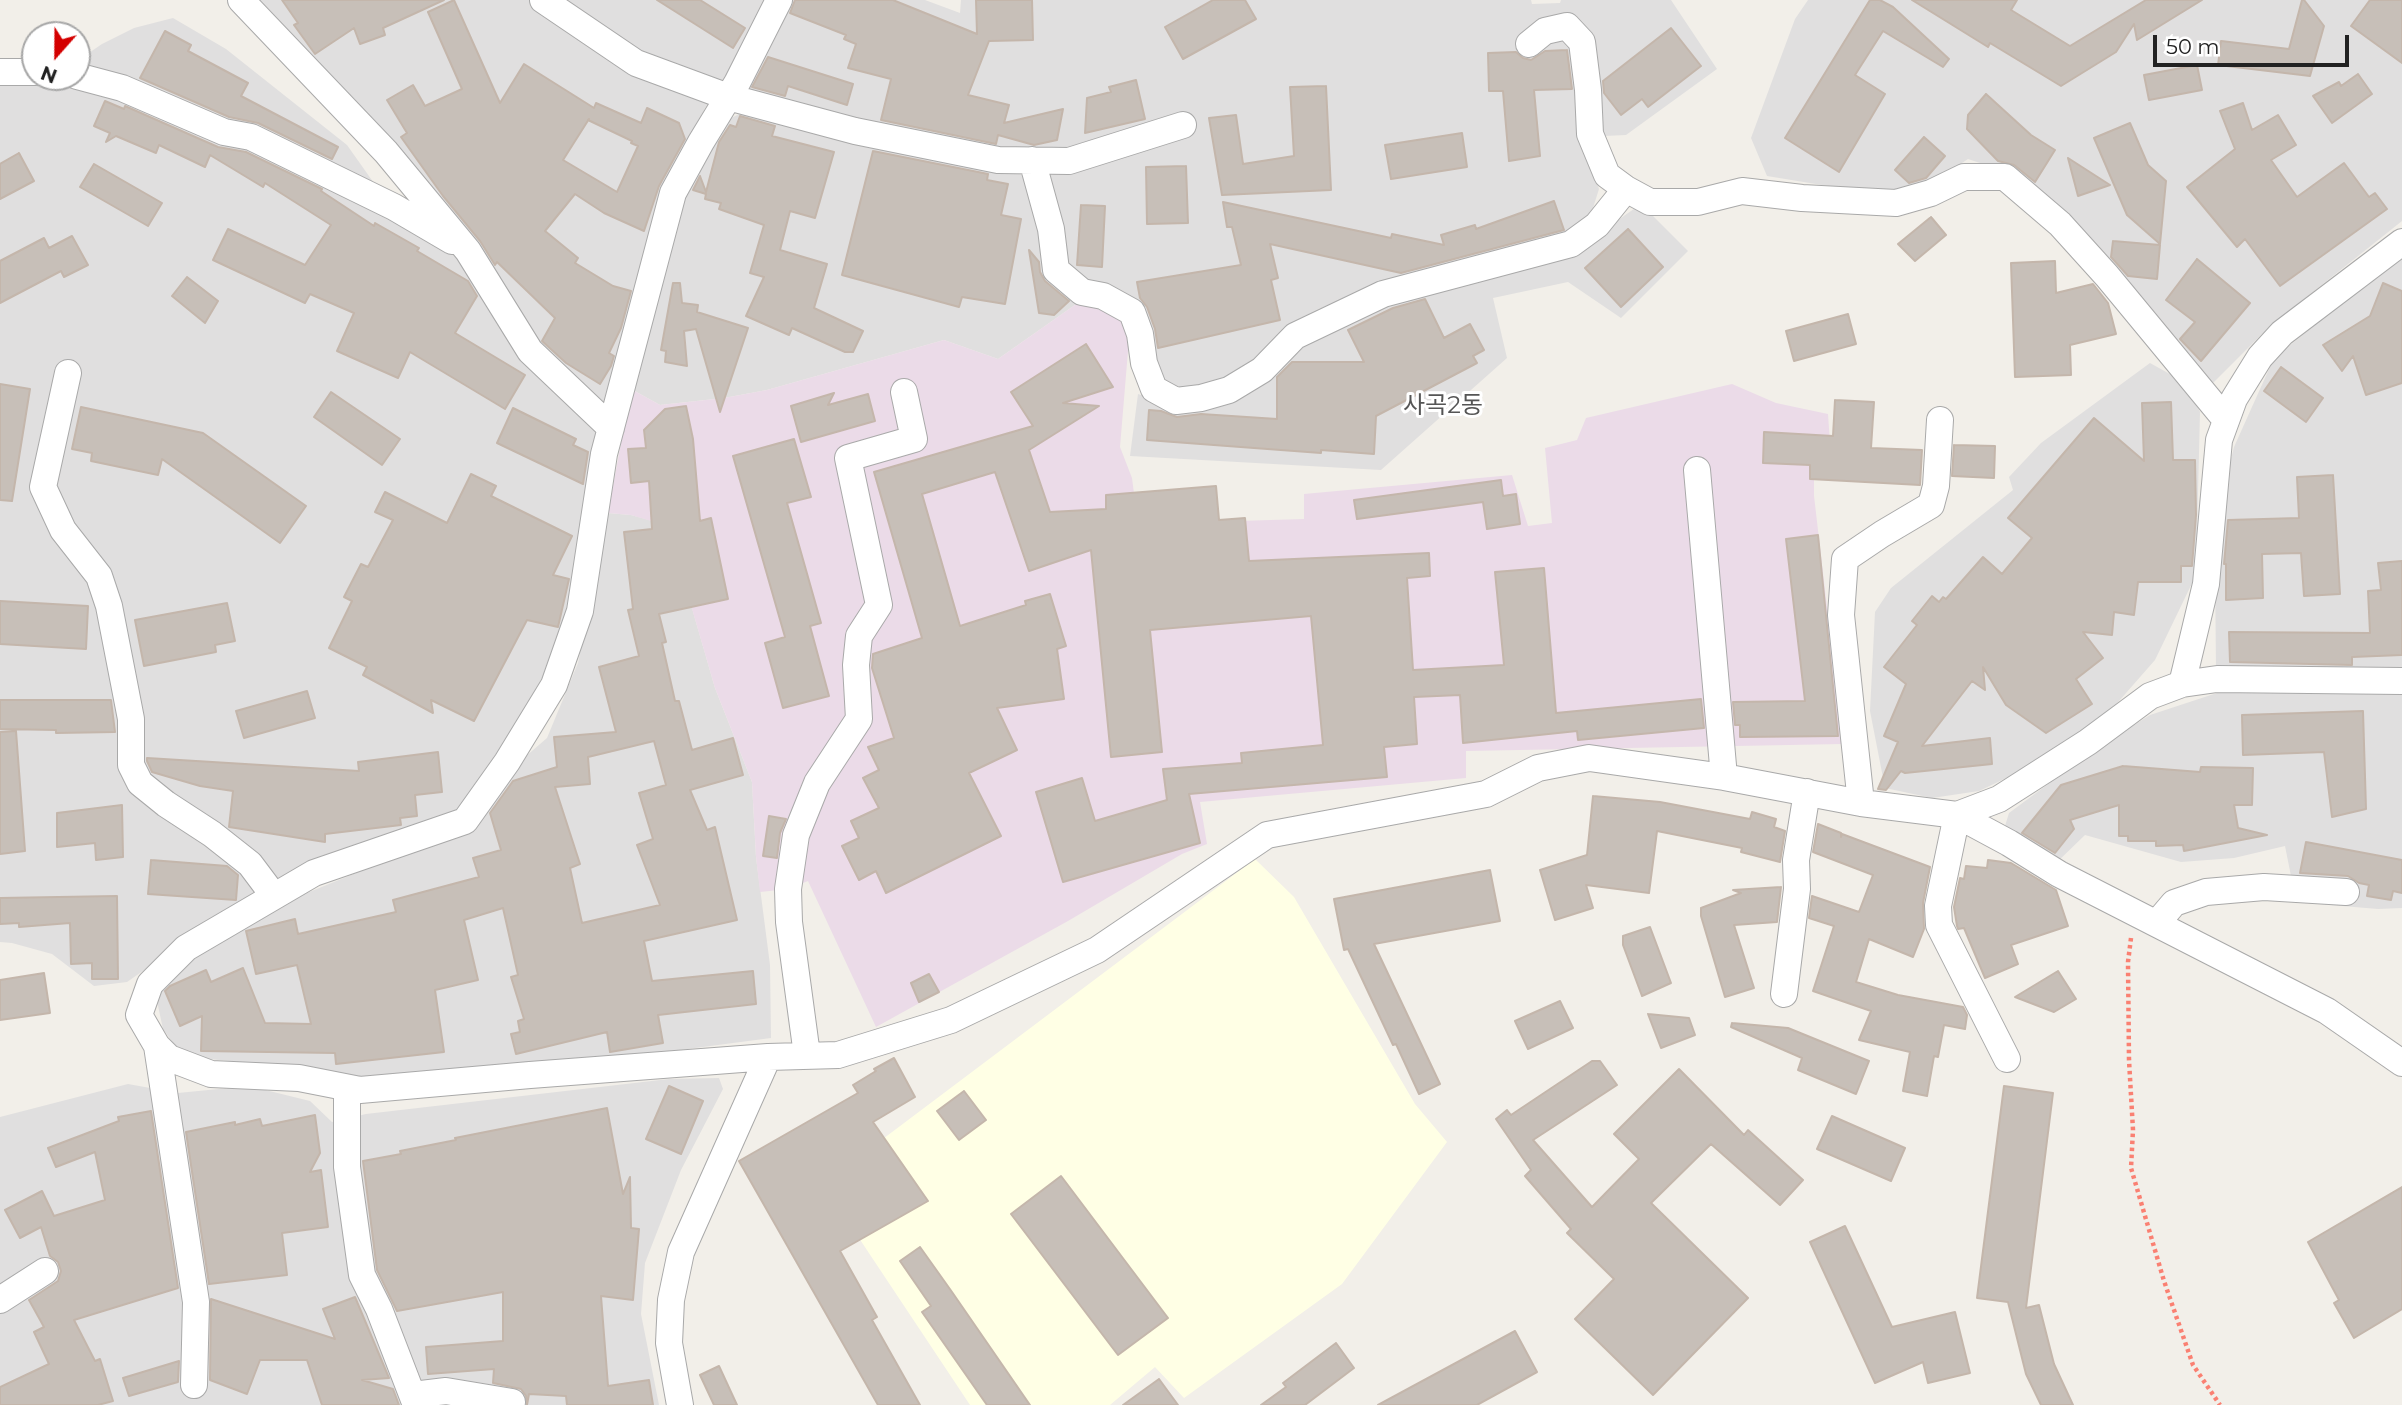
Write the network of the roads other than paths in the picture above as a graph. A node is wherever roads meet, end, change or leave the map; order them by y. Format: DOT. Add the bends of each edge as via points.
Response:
graph roads {
  1 [pos="241,0"];
  2 [pos="543,0"];
  3 [pos="779,0"];
  4 [pos="1529,44"];
  5 [pos="0,72"];
  6 [pos="21,72"];
  7 [pos="91,80"];
  8 [pos="728,97"];
  9 [pos="1183,125"];
  10 [pos="1032,160"];
  11 [pos="1626,189"];
  12 [pos="2402,242"];
  13 [pos="468,251"];
  14 [pos="68,373"];
  15 [pos="904,392"];
  16 [pos="1940,420"];
  17 [pos="2226,420"];
  18 [pos="611,428"];
  19 [pos="1698,470"];
  20 [pos="2402,681"];
  21 [pos="2182,684"];
  22 [pos="1724,777"];
  23 [pos="1807,792"];
  24 [pos="1861,803"];
  25 [pos="1957,815"];
  26 [pos="2346,892"];
  27 [pos="274,896"];
  28 [pos="2146,918"];
  29 [pos="1784,993"];
  30 [pos="156,1046"];
  31 [pos="807,1055"];
  32 [pos="768,1057"];
  33 [pos="2007,1059"];
  34 [pos="2402,1063"];
  35 [pos="347,1089"];
  36 [pos="45,1271"];
  37 [pos="0,1300"];
  38 [pos="194,1385"];
  39 [pos="414,1400"];
  40 [pos="512,1402"];
  41 [pos="680,1405"];
  1 -- 13 [label="street" via="386,152"];
  2 -- 8 [label="street" via="636,62"];
  3 -- 8 [label="street"];
  4 -- 11 [label="street" via="1545,31 1567,26 1582,41 1590,134 1607,175"];
  5 -- 6 [label="street"];
  7 -- 13 [label="street" via="122,88 224,132 251,137 394,207"];
  8 -- 10 [label="street" via="855,131 999,160"];
  8 -- 18 [label="street" via="673,193"];
  9 -- 10 [label="street" via="1069,161"];
  10 -- 11 [label="street" via="1051,229 1056,270 1082,292 1103,296 1132,312 1154,388 1176,401 1229,390 1262,370 1295,336 1383,294 1571,244 1597,225"];
  11 -- 17 [label="street" via="1650,202 1698,202 1742,191 1896,203 1964,177 2005,177 2060,224 2107,275"];
  12 -- 17 [label="street" via="2282,333 2260,357"];
  13 -- 18 [label="street" via="530,351"];
  14 -- 27 [label="street" via="43,487 63,530 99,576 109,606 131,719 131,765 140,783 250,864"];
  15 -- 31 [label="street" via="914,439 848,458 879,605 859,636 859,719 817,783 796,835 788,889 789,922"];
  16 -- 24 [label="street" via="1931,505 1844,559 1841,615"];
  17 -- 21 [label="street" via="2219,440 2206,584"];
  18 -- 27 [label="street" via="580,611 554,685 465,821 314,873"];
  19 -- 22 [label="street"];
  20 -- 21 [label="street" via="2217,679"];
  21 -- 25 [label="street" via="2150,696 1999,799"];
  22 -- 23 [label="street"];
  22 -- 31 [label="street" via="1589,758 1538,768 1486,794 1267,835 1085,956 951,1020 838,1055"];
  23 -- 24 [label="street"];
  23 -- 29 [label="street"];
  24 -- 25 [label="street"];
  25 -- 28 [label="street"];
  25 -- 33 [label="street" via="1938,906 1939,925"];
  26 -- 28 [label="street" via="2264,887 2206,892"];
  27 -- 30 [label="street" via="186,948 150,984 139,1015"];
  28 -- 34 [label="street" via="2327,1011"];
  30 -- 35 [label="street" via="169,1058 211,1074 299,1078"];
  30 -- 38 [label="street" via="196,1302"];
  31 -- 32 [label="street"];
  32 -- 35 [label="street"];
  32 -- 41 [label="street" via="681,1252 671,1300 670,1343"];
  35 -- 39 [label="street" via="347,1167 362,1275"];
  36 -- 37 [label="street"];
  39 -- 40 [label="street" via="446,1391"];
}
